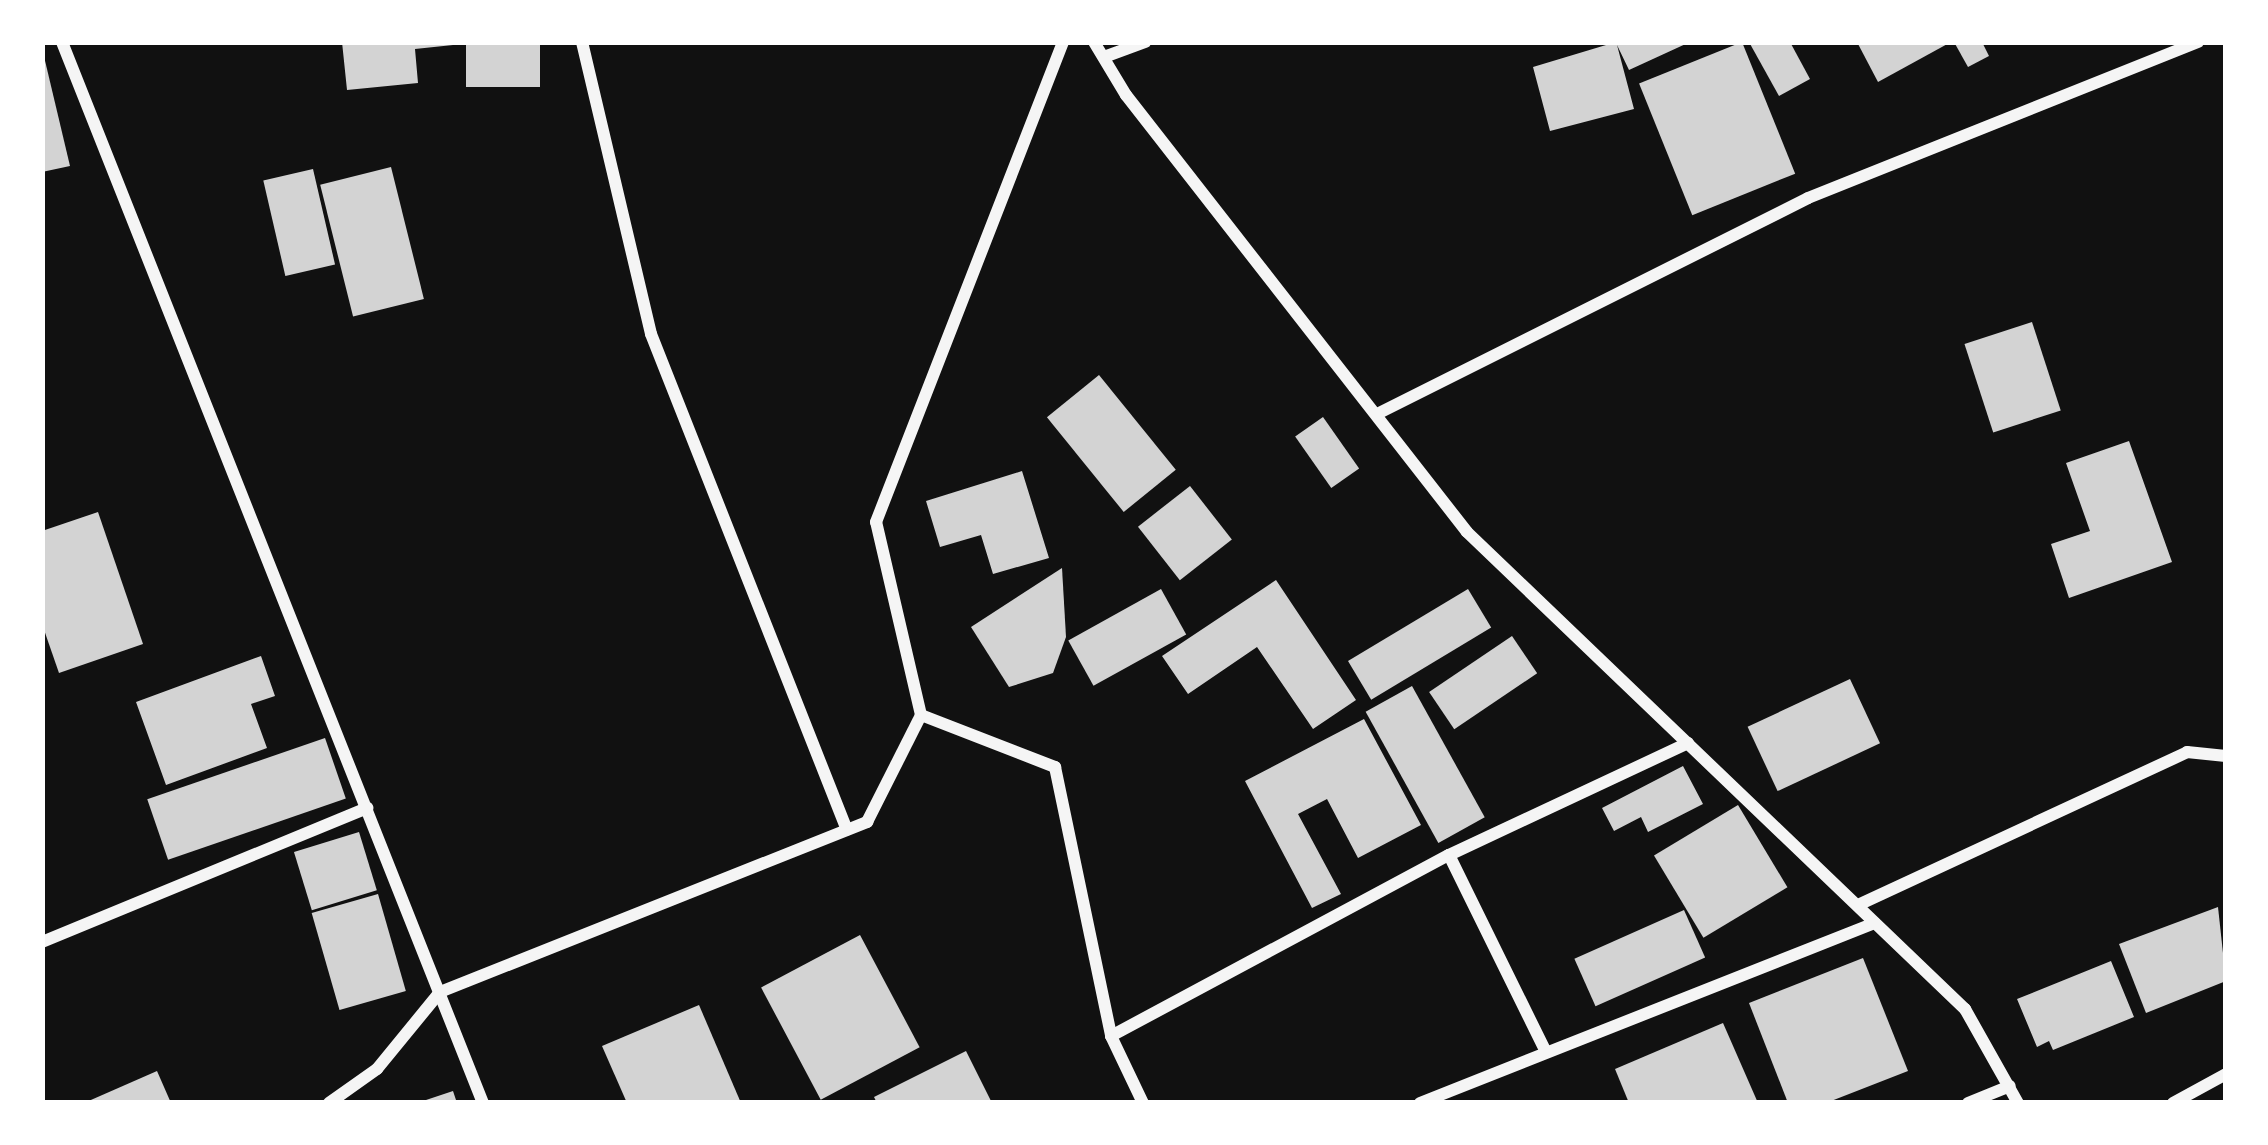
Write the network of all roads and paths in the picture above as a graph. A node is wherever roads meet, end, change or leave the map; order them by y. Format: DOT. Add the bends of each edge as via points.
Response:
graph roads {
  1 [pos="62,42"];
  2 [pos="582,42"];
  3 [pos="1064,42"];
  4 [pos="1094,42"];
  5 [pos="1145,42"];
  6 [pos="2198,42"];
  7 [pos="1104,57"];
  8 [pos="1377,414"];
  9 [pos="921,715"];
  10 [pos="1688,743"];
  11 [pos="2226,756"];
  12 [pos="367,808"];
  13 [pos="847,830"];
  14 [pos="1449,855"];
  15 [pos="1858,905"];
  16 [pos="1875,923"];
  17 [pos="42,942"];
  18 [pos="440,992"];
  19 [pos="1112,1036"];
  20 [pos="1545,1050"];
  21 [pos="2226,1074"];
  22 [pos="2010,1086"];
  23 [pos="329,1103"];
  24 [pos="482,1103"];
  25 [pos="1143,1103"];
  26 [pos="1420,1103"];
  27 [pos="1968,1103"];
  28 [pos="2018,1103"];
  29 [pos="2173,1103"];
  1 -- 12 [label="street"];
  2 -- 13 [label="street" via="650,334"];
  3 -- 9 [label="street" via="876,522"];
  4 -- 7 [label="street"];
  5 -- 7 [label="street"];
  6 -- 8 [label="street" via="1808,197"];
  7 -- 8 [label="street"];
  8 -- 10 [label="street" via="1467,532"];
  9 -- 13 [label="street" via="867,822"];
  9 -- 19 [label="street" via="1055,767"];
  10 -- 14 [label="street"];
  10 -- 15 [label="street"];
  11 -- 15 [label="street" via="2186,752"];
  12 -- 17 [label="street"];
  12 -- 18 [label="street"];
  13 -- 18 [label="street"];
  14 -- 19 [label="street"];
  14 -- 20 [label="street"];
  15 -- 16 [label="street"];
  16 -- 20 [label="street"];
  16 -- 22 [label="street" via="1965,1009"];
  18 -- 23 [label="street" via="377,1069"];
  18 -- 24 [label="street"];
  19 -- 25 [label="street"];
  20 -- 26 [label="street"];
  21 -- 29 [label="street"];
  22 -- 27 [label="street"];
  22 -- 28 [label="street"];
}
